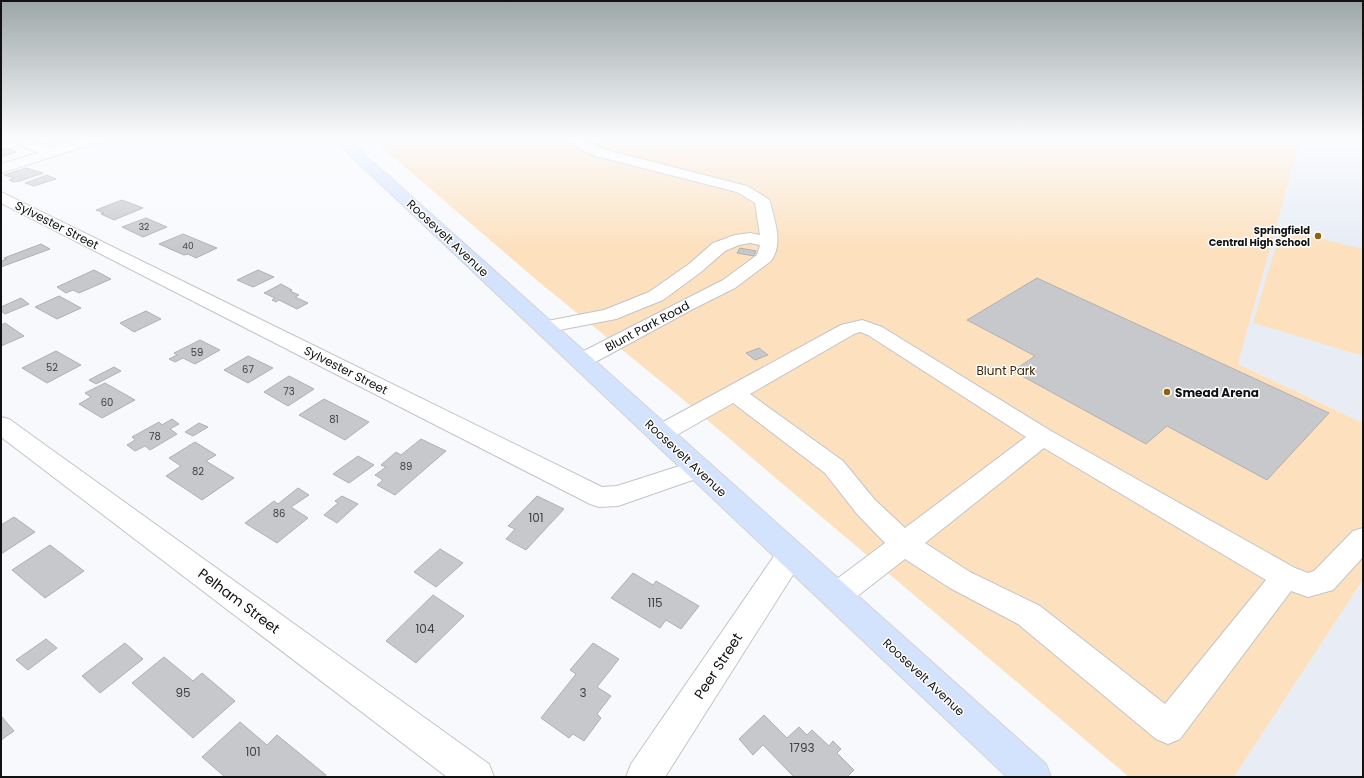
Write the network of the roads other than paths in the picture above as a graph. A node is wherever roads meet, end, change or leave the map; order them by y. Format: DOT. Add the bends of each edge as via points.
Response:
graph roads {
  1 [pos="378,174"];
  2 [pos="684,174"];
  3 [pos="1,197"];
  4 [pos="770,242"];
  5 [pos="702,262"];
  6 [pos="740,276"];
  7 [pos="681,278"];
  8 [pos="713,293"];
  9 [pos="544,327"];
  10 [pos="581,361"];
  11 [pos="734,393"];
  12 [pos="1,425"];
  13 [pos="660,434"];
  14 [pos="1043,437"];
  15 [pos="698,469"];
  16 [pos="1363,539"];
  17 [pos="904,544"];
  18 [pos="791,554"];
  19 [pos="1285,577"];
  20 [pos="836,596"];
  21 [pos="476,777"];
  22 [pos="644,777"];
  23 [pos="1033,777"];
  1 -- 9 [label="main road, Roosevelt Avenue"];
  2 -- 4 [label="street" via="742,189 762,200"];
  3 -- 15 [label="street, Sylvester Street" via="599,497 618,496"];
  4 -- 5 [label="street, Blunt Park Road" via="750,238 735,240 719,247"];
  4 -- 6 [label="street, Blunt Park Road" via="765,257"];
  5 -- 6 [label="street"];
  5 -- 7 [label="street, Blunt Park Road"];
  6 -- 8 [label="street, Blunt Park Road"];
  7 -- 8 [label="street, Blunt Park Road"];
  7 -- 9 [label="street, Blunt Park Road" via="656,296 609,315"];
  8 -- 10 [label="street, Blunt Park Road"];
  9 -- 10 [label="main road, Roosevelt Avenue"];
  10 -- 13 [label="main road, Roosevelt Avenue"];
  11 -- 13 [label="street"];
  11 -- 14 [label="street" via="848,329 862,326 875,331"];
  11 -- 17 [label="street" via="834,467 866,507"];
  12 -- 21 [label="street, Pelham Street"];
  13 -- 15 [label="main road, Roosevelt Avenue"];
  14 -- 17 [label="street"];
  14 -- 19 [label="street"];
  15 -- 18 [label="main road, Roosevelt Avenue"];
  16 -- 19 [label="street" via="1323,581 1308,585"];
  17 -- 19 [label="street" via="960,580 1029,615 1168,727"];
  17 -- 20 [label="street"];
  18 -- 20 [label="main road, Roosevelt Avenue"];
  18 -- 22 [label="street, Peer Street"];
  20 -- 23 [label="main road, Roosevelt Avenue"];
}
